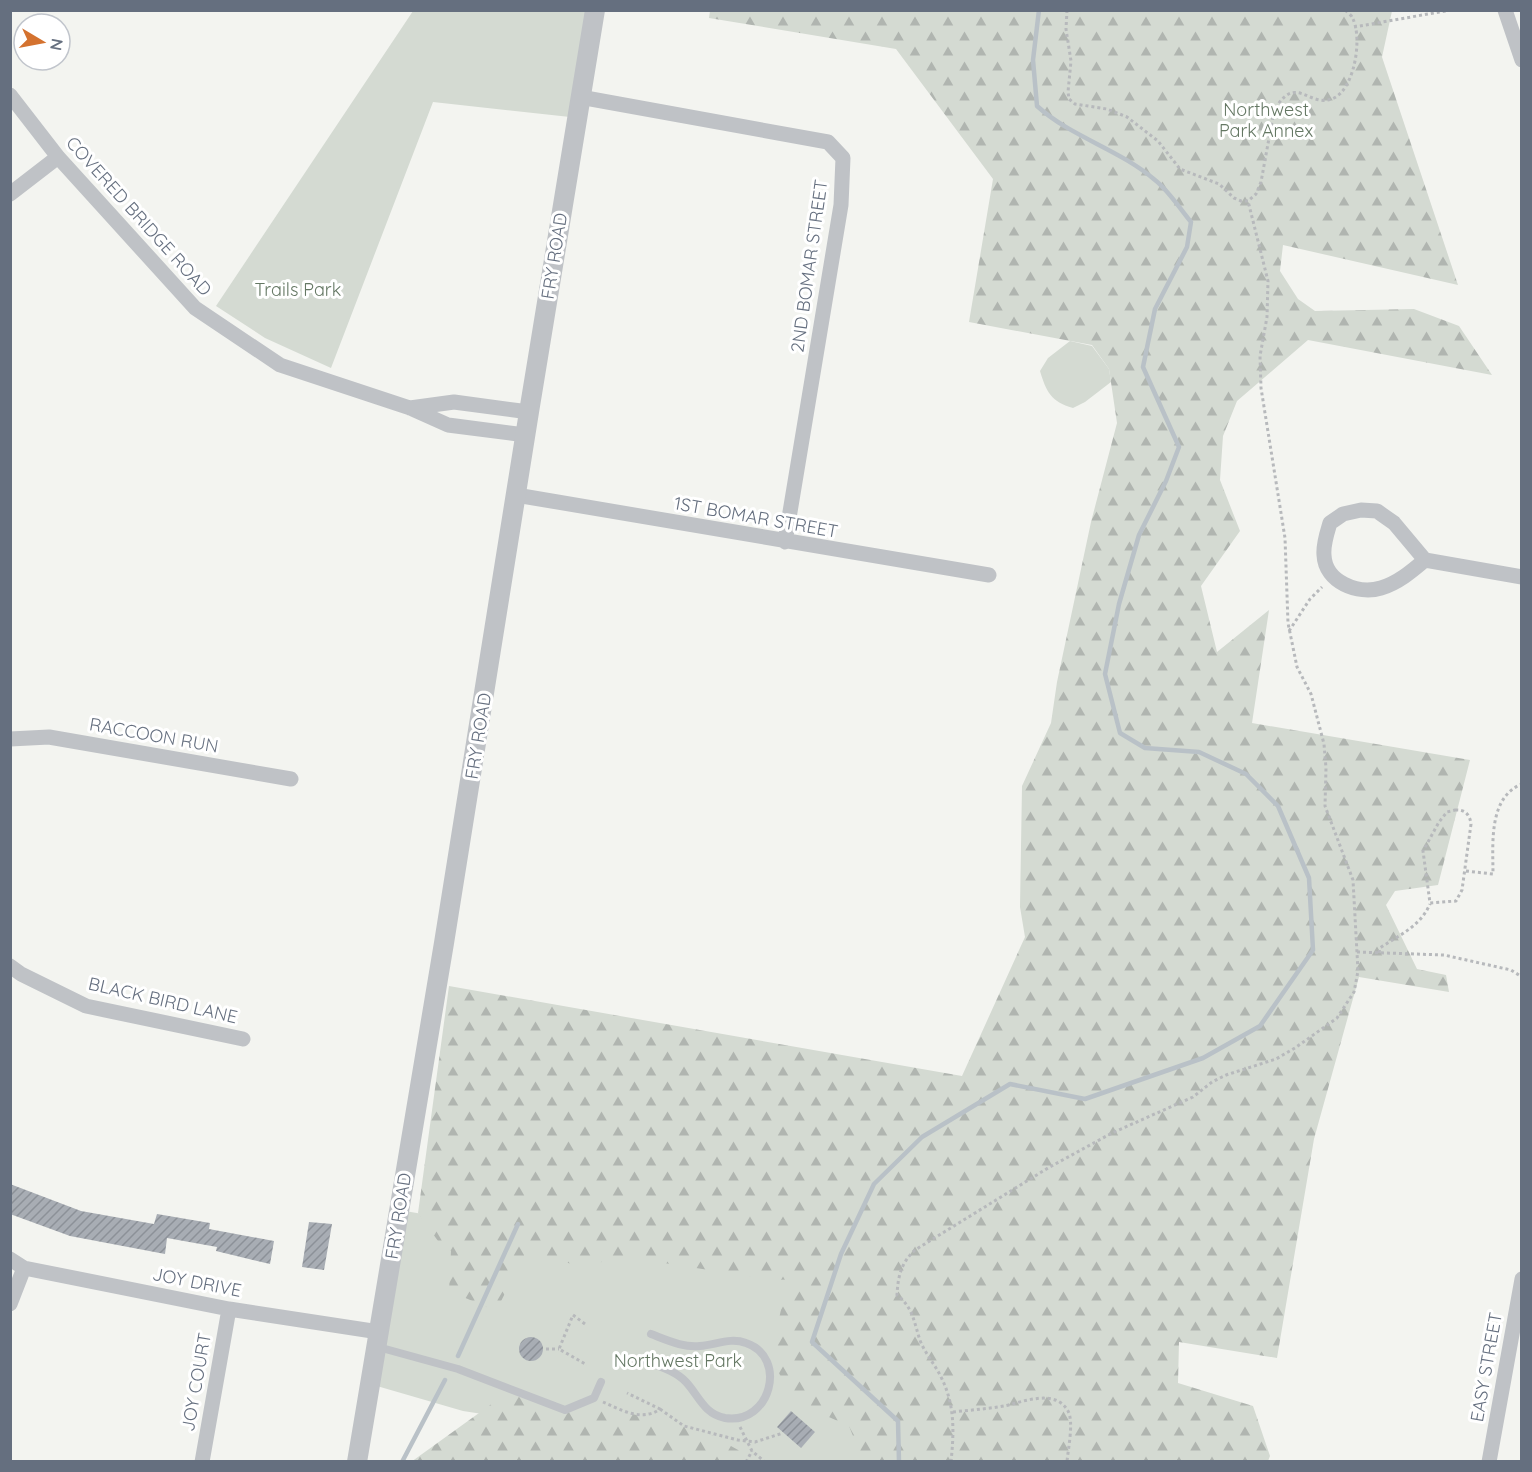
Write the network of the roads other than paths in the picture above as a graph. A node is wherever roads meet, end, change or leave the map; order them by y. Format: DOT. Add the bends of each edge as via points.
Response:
graph roads {
  1 [pos="595,10"];
  2 [pos="1505,10"];
  3 [pos="1521,60"];
  4 [pos="10,95"];
  5 [pos="580,98"];
  6 [pos="58,157"];
  7 [pos="10,194"];
  8 [pos="411,408"];
  9 [pos="529,412"];
  10 [pos="525,435"];
  11 [pos="516,495"];
  12 [pos="785,542"];
  13 [pos="1425,560"];
  14 [pos="989,575"];
  15 [pos="1521,577"];
  16 [pos="10,739"];
  17 [pos="291,779"];
  18 [pos="10,966"];
  19 [pos="243,1039"];
  20 [pos="10,1259"];
  21 [pos="24,1268"];
  22 [pos="1521,1279"];
  23 [pos="10,1304"];
  24 [pos="1519,1306"];
  25 [pos="230,1309"];
  26 [pos="651,1334"];
  27 [pos="378,1339"];
  28 [pos="641,1359"];
  29 [pos="601,1382"];
  30 [pos="202,1461"];
  31 [pos="357,1461"];
  32 [pos="1489,1461"];
  1 -- 5 [label="street, FRY ROAD"];
  2 -- 3 [label="street"];
  4 -- 6 [label="street, COVERED BRIDGE ROAD"];
  5 -- 9 [label="street, FRY ROAD"];
  5 -- 12 [label="street, 2ND BOMAR STREET" via="828,142 843,158 841,205"];
  6 -- 7 [label="street"];
  6 -- 8 [label="street, COVERED BRIDGE ROAD" via="195,308 280,365"];
  8 -- 9 [label="street" via="454,402"];
  8 -- 10 [label="street, COVERED BRIDGE ROAD" via="448,425"];
  9 -- 10 [label="street, FRY ROAD"];
  10 -- 11 [label="street, FRY ROAD"];
  11 -- 12 [label="street, 1ST BOMAR STREET"];
  11 -- 27 [label="street, FRY ROAD"];
  12 -- 14 [label="street, 1ST BOMAR STREET"];
  13 -- 13 [label="street" via="1404,577 1381,588 1346,586 1332,576 1324,558 1330,523 1343,514 1377,511 1394,523"];
  13 -- 15 [label="street"];
  16 -- 17 [label="street, RACCOON RUN" via="49,737"];
  18 -- 19 [label="street, BLACK BIRD LANE" via="86,1006"];
  20 -- 21 [label="street, JOY DRIVE"];
  21 -- 23 [label="street"];
  21 -- 25 [label="street, JOY DRIVE"];
  22 -- 24 [label="street, EASY STREET"];
  24 -- 32 [label="street, EASY STREET"];
  25 -- 27 [label="street, JOY DRIVE"];
  25 -- 30 [label="street, JOY COURT"];
  26 -- 28 [label="lane" via="697,1347 745,1342 761,1351 770,1368 770,1388 762,1405 745,1417 713,1415 686,1382"];
  27 -- 29 [label="lane" via="565,1410 594,1398"];
  27 -- 31 [label="street, FRY ROAD"];
}
